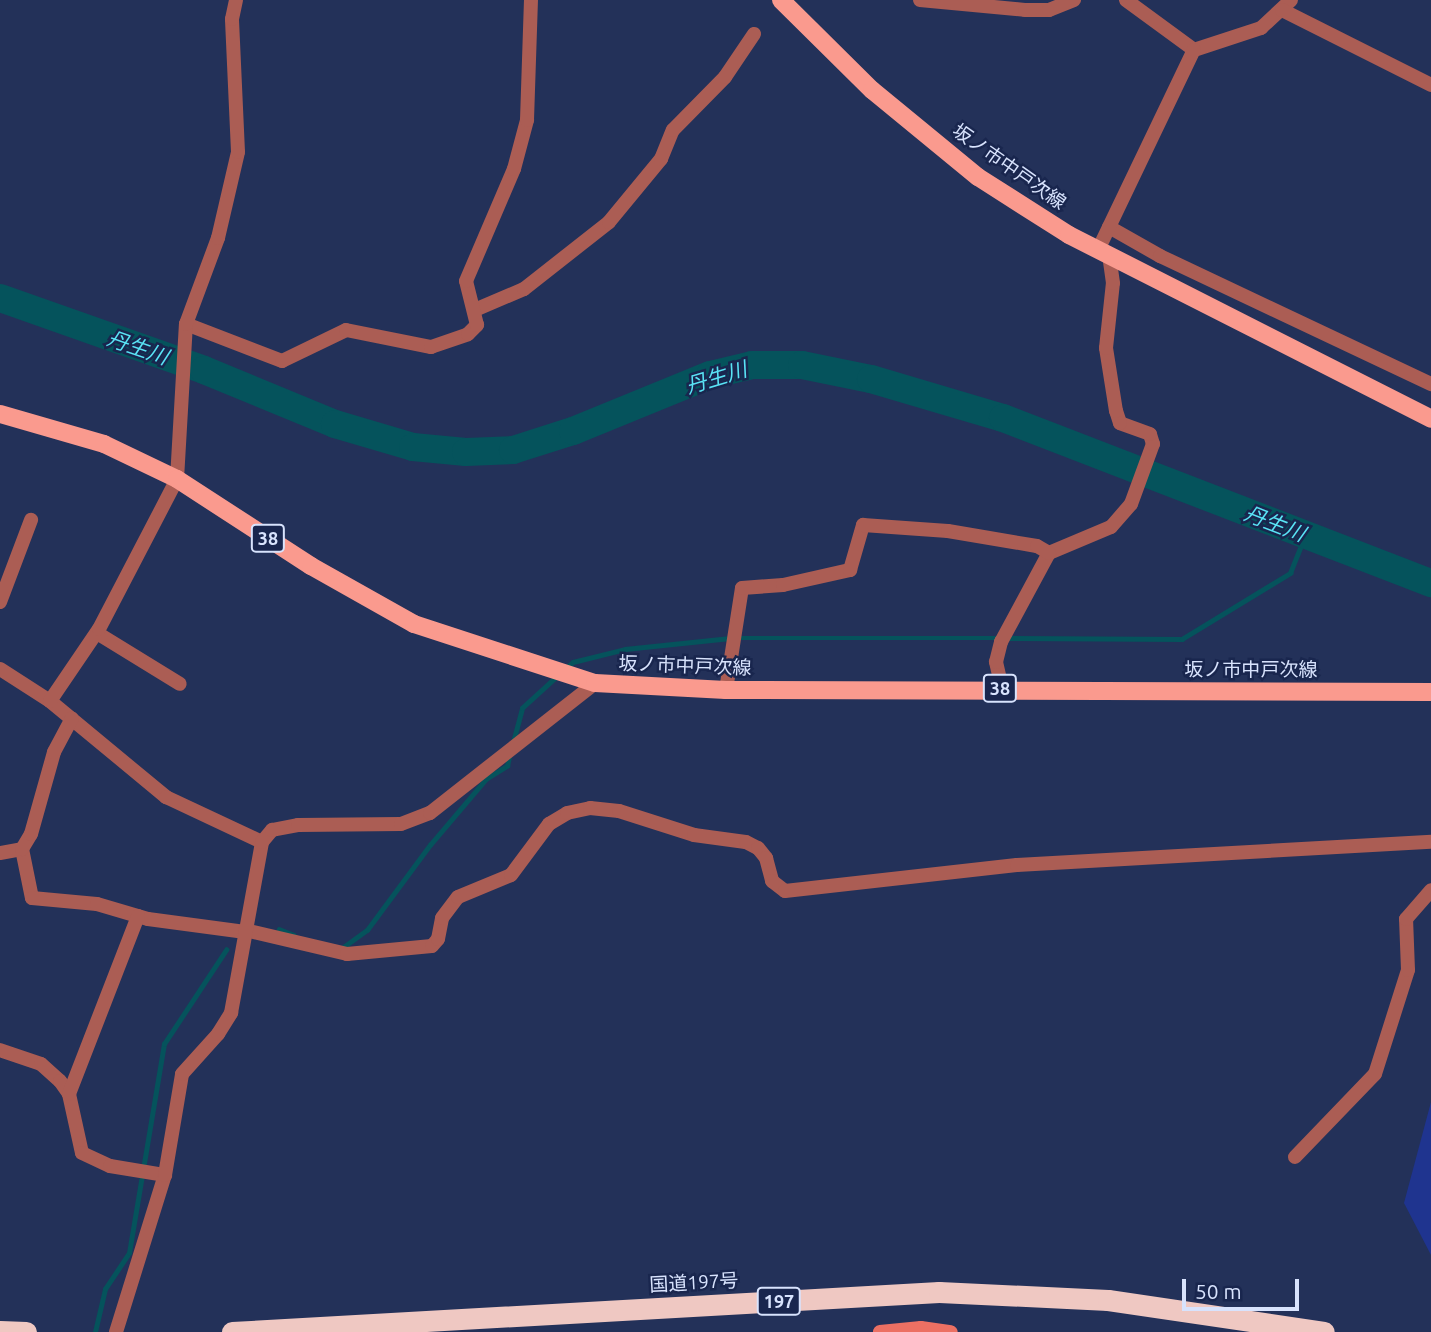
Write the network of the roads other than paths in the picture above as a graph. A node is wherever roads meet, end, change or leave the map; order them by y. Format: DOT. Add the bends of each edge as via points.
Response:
graph roads {
  1 [pos="236,0"];
  2 [pos="531,0"];
  3 [pos="781,0"];
  4 [pos="920,0"];
  5 [pos="1074,0"];
  6 [pos="1126,0"];
  7 [pos="1286,5"];
  8 [pos="754,34"];
  9 [pos="1194,50"];
  10 [pos="1431,85"];
  11 [pos="1109,226"];
  12 [pos="1103,252"];
  13 [pos="477,309"];
  14 [pos="186,327"];
  15 [pos="1431,384"];
  16 [pos="0,414"];
  17 [pos="1431,419"];
  18 [pos="177,479"];
  19 [pos="31,520"];
  20 [pos="1049,553"];
  21 [pos="0,602"];
  22 [pos="97,633"];
  23 [pos="0,669"];
  24 [pos="595,683"];
  25 [pos="180,684"];
  26 [pos="1002,688"];
  27 [pos="726,690"];
  28 [pos="1431,692"];
  29 [pos="50,701"];
  30 [pos="72,718"];
  31 [pos="262,842"];
  32 [pos="1431,842"];
  33 [pos="22,849"];
  34 [pos="0,853"];
  35 [pos="1431,890"];
  36 [pos="138,916"];
  37 [pos="245,931"];
  38 [pos="0,1050"];
  39 [pos="69,1094"];
  40 [pos="1294,1157"];
  41 [pos="162,1174"];
  42 [pos="0,1331"];
  43 [pos="26,1332"];
  44 [pos="116,1332"];
  45 [pos="232,1332"];
  46 [pos="880,1332"];
  47 [pos="951,1332"];
  48 [pos="1324,1332"];
  1 -- 14 [label="street" via="232,19 238,152 218,238"];
  2 -- 13 [label="street" via="527,120 514,169 466,281"];
  3 -- 12 [label="main road, 坂ノ市中戸次線" via="872,90 978,177"];
  4 -- 5 [label="street" via="1037,10"];
  6 -- 9 [label="street"];
  7 -- 9 [label="street" via="1261,28"];
  7 -- 10 [label="street"];
  8 -- 13 [label="street" via="725,77 673,130 661,159 608,222 524,289"];
  9 -- 11 [label="street"];
  11 -- 12 [label="street"];
  11 -- 15 [label="street" via="1160,256"];
  12 -- 17 [label="main road, 坂ノ市中戸次線"];
  12 -- 20 [label="street" via="1113,282 1107,348 1116,411 1120,423 1150,434 1153,443 1131,504 1111,527"];
  13 -- 14 [label="street" via="477,324 449,344 431,347 346,330 282,361"];
  14 -- 18 [label="street"];
  16 -- 18 [label="main road, 坂ノ市中戸次線 / 38" via="104,444"];
  18 -- 22 [label="street"];
  18 -- 24 [label="main road, 坂ノ市中戸次線 / 38" via="311,566 414,624"];
  19 -- 21 [label="street"];
  20 -- 26 [label="street" via="1001,642 996,662"];
  20 -- 27 [label="street" via="948,531 863,525 850,570 783,586 742,587"];
  22 -- 25 [label="street"];
  22 -- 29 [label="street"];
  23 -- 29 [label="street"];
  24 -- 27 [label="main road, 坂ノ市中戸次線 / 38"];
  24 -- 31 [label="street" via="430,813 401,824 298,825 272,830"];
  26 -- 27 [label="main road, 坂ノ市中戸次線 / 38"];
  26 -- 28 [label="main road, 坂ノ市中戸次線 / 38"];
  29 -- 30 [label="street"];
  30 -- 31 [label="street" via="166,797"];
  30 -- 33 [label="street" via="54,752"];
  31 -- 37 [label="street"];
  32 -- 37 [label="street" via="1017,865 785,891 772,881 766,858 746,842 694,835 619,811 590,808 567,813 549,824 511,875 458,897 442,918 432,946 347,954"];
  33 -- 34 [label="street"];
  33 -- 36 [label="street" via="32,898 97,904"];
  35 -- 40 [label="street" via="1406,919 1408,970 1375,1074"];
  36 -- 37 [label="street"];
  36 -- 39 [label="street"];
  37 -- 41 [label="street" via="231,1013 219,1034 182,1074"];
  38 -- 39 [label="street" via="41,1064"];
  39 -- 41 [label="street" via="82,1153 110,1166"];
  41 -- 44 [label="street"];
  42 -- 43 [label="highway"];
  45 -- 48 [label="highway, 国道197号 / 197" via="939,1292 1108,1300"];
  46 -- 47 [label="street" via="921,1328"];
}
